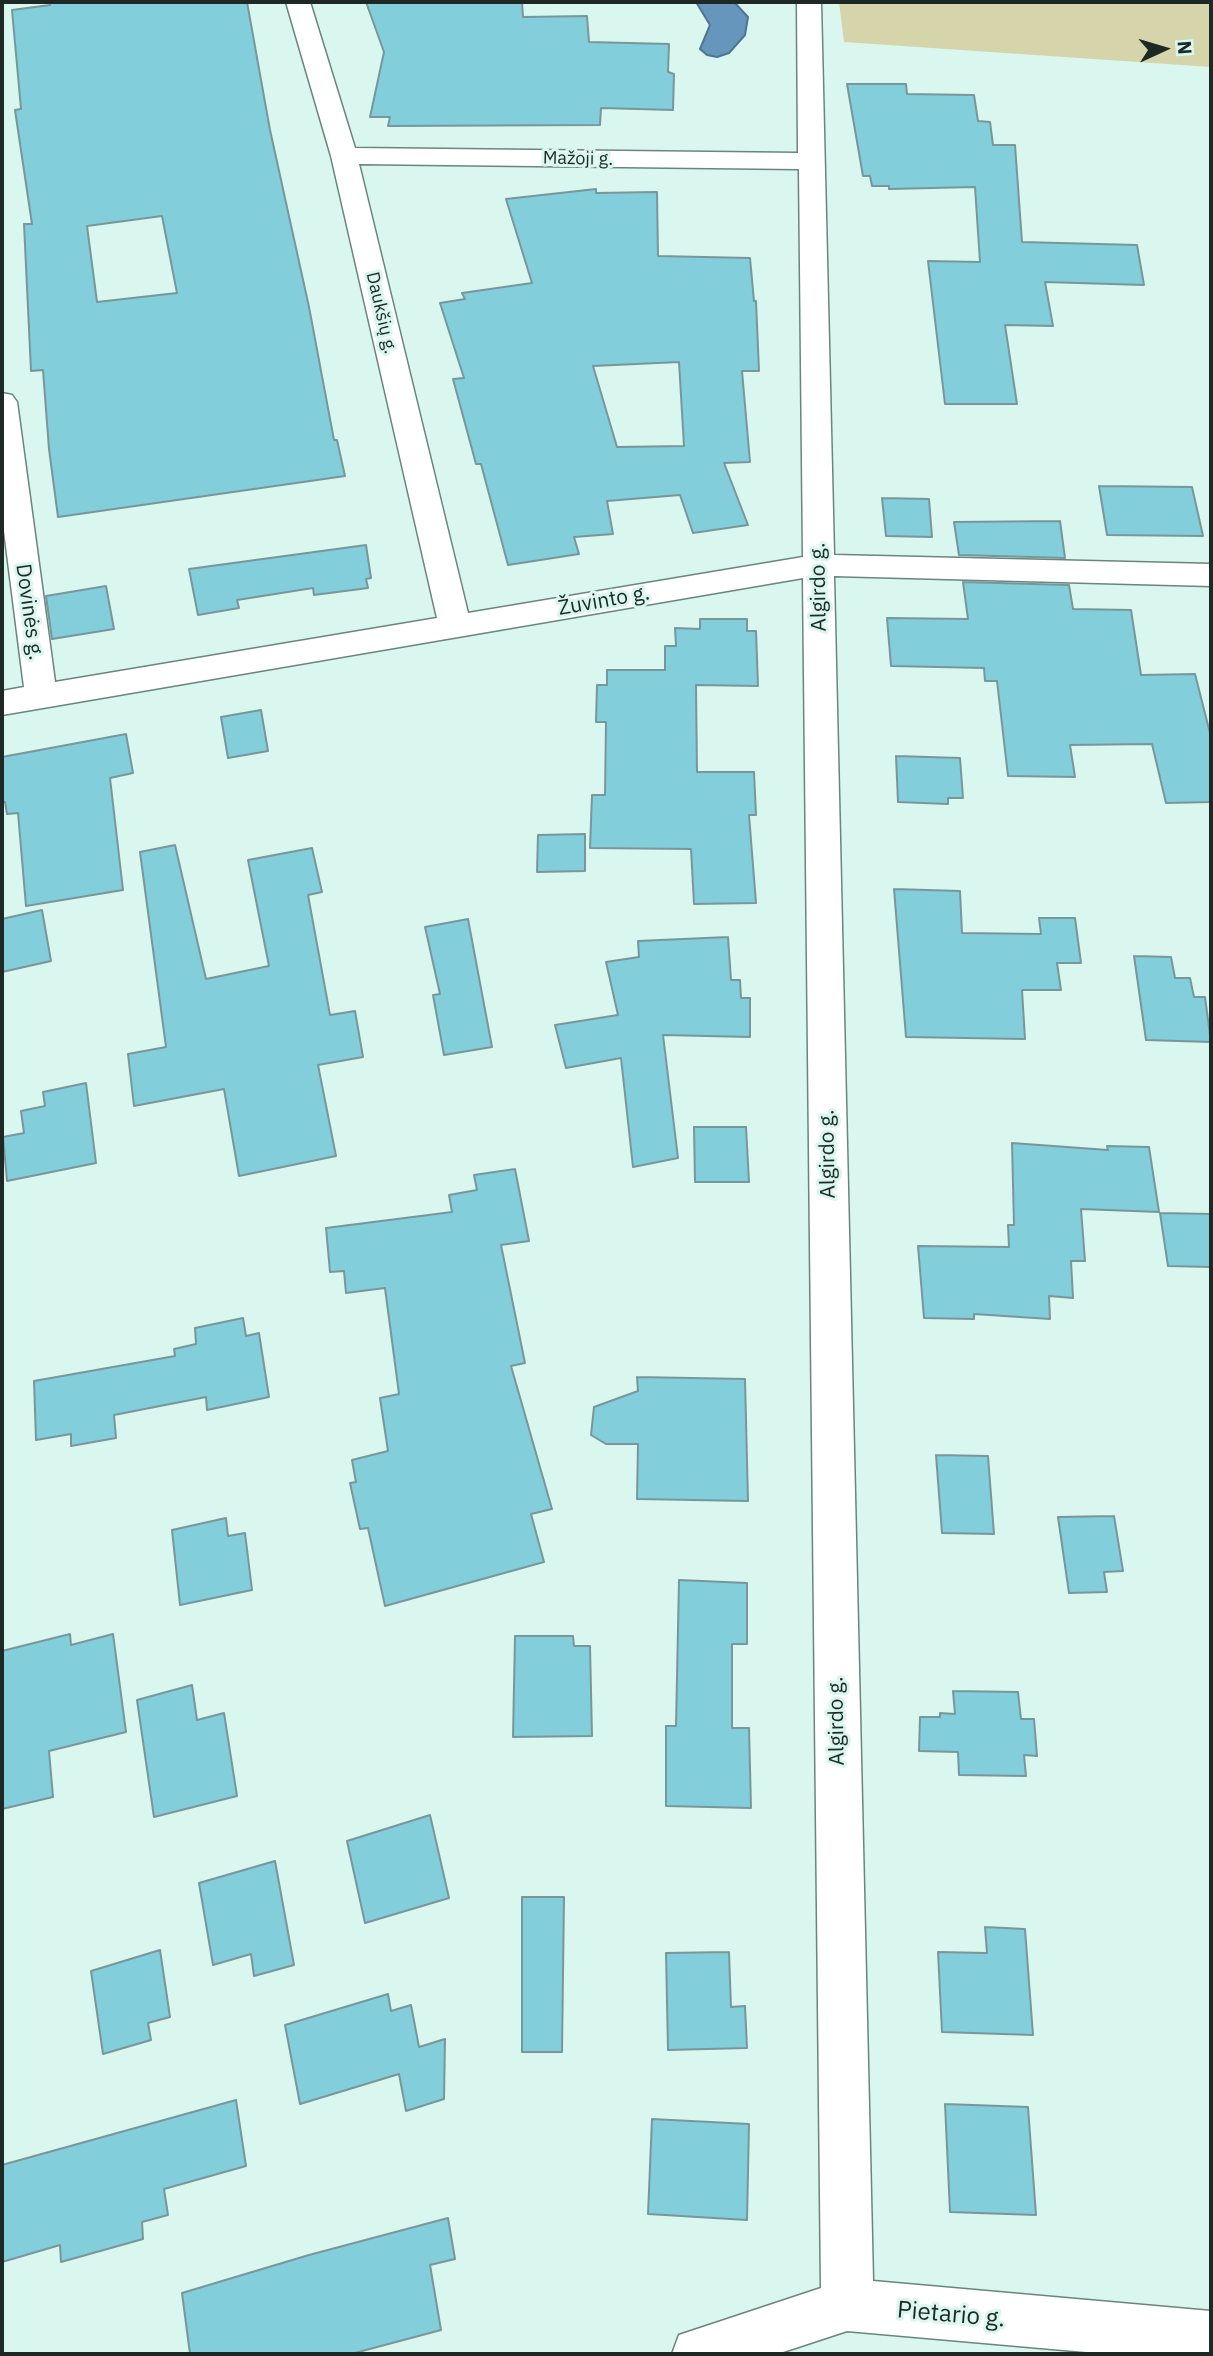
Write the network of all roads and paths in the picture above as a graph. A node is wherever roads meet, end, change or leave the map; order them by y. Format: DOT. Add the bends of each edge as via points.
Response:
graph roads {
  1 [pos="298,2"];
  2 [pos="808,2"];
  3 [pos="344,156"];
  4 [pos="812,161"];
  5 [pos="2,402"];
  6 [pos="819,565"];
  7 [pos="1211,575"];
  8 [pos="455,626"];
  9 [pos="41,696"];
  10 [pos="2,703"];
  11 [pos="847,2305"];
  12 [pos="1211,2337"];
  13 [pos="698,2354"];
  1 -- 3 [label="street, Daukšių g."];
  2 -- 4 [label="street, Algirdo g."];
  3 -- 4 [label="street, Mažoji g."];
  3 -- 8 [label="street, Daukšių g."];
  4 -- 6 [label="street, Algirdo g."];
  5 -- 9 [label="street, Dovinės g."];
  6 -- 7 [label="street, Žuvinto g."];
  6 -- 8 [label="street, Žuvinto g."];
  6 -- 11 [label="street, Algirdo g."];
  8 -- 9 [label="street, Žuvinto g."];
  9 -- 10 [label="street, Žuvinto g."];
  11 -- 12 [label="street, Pietario g."];
  11 -- 13 [label="street, Pietario g."];
}
